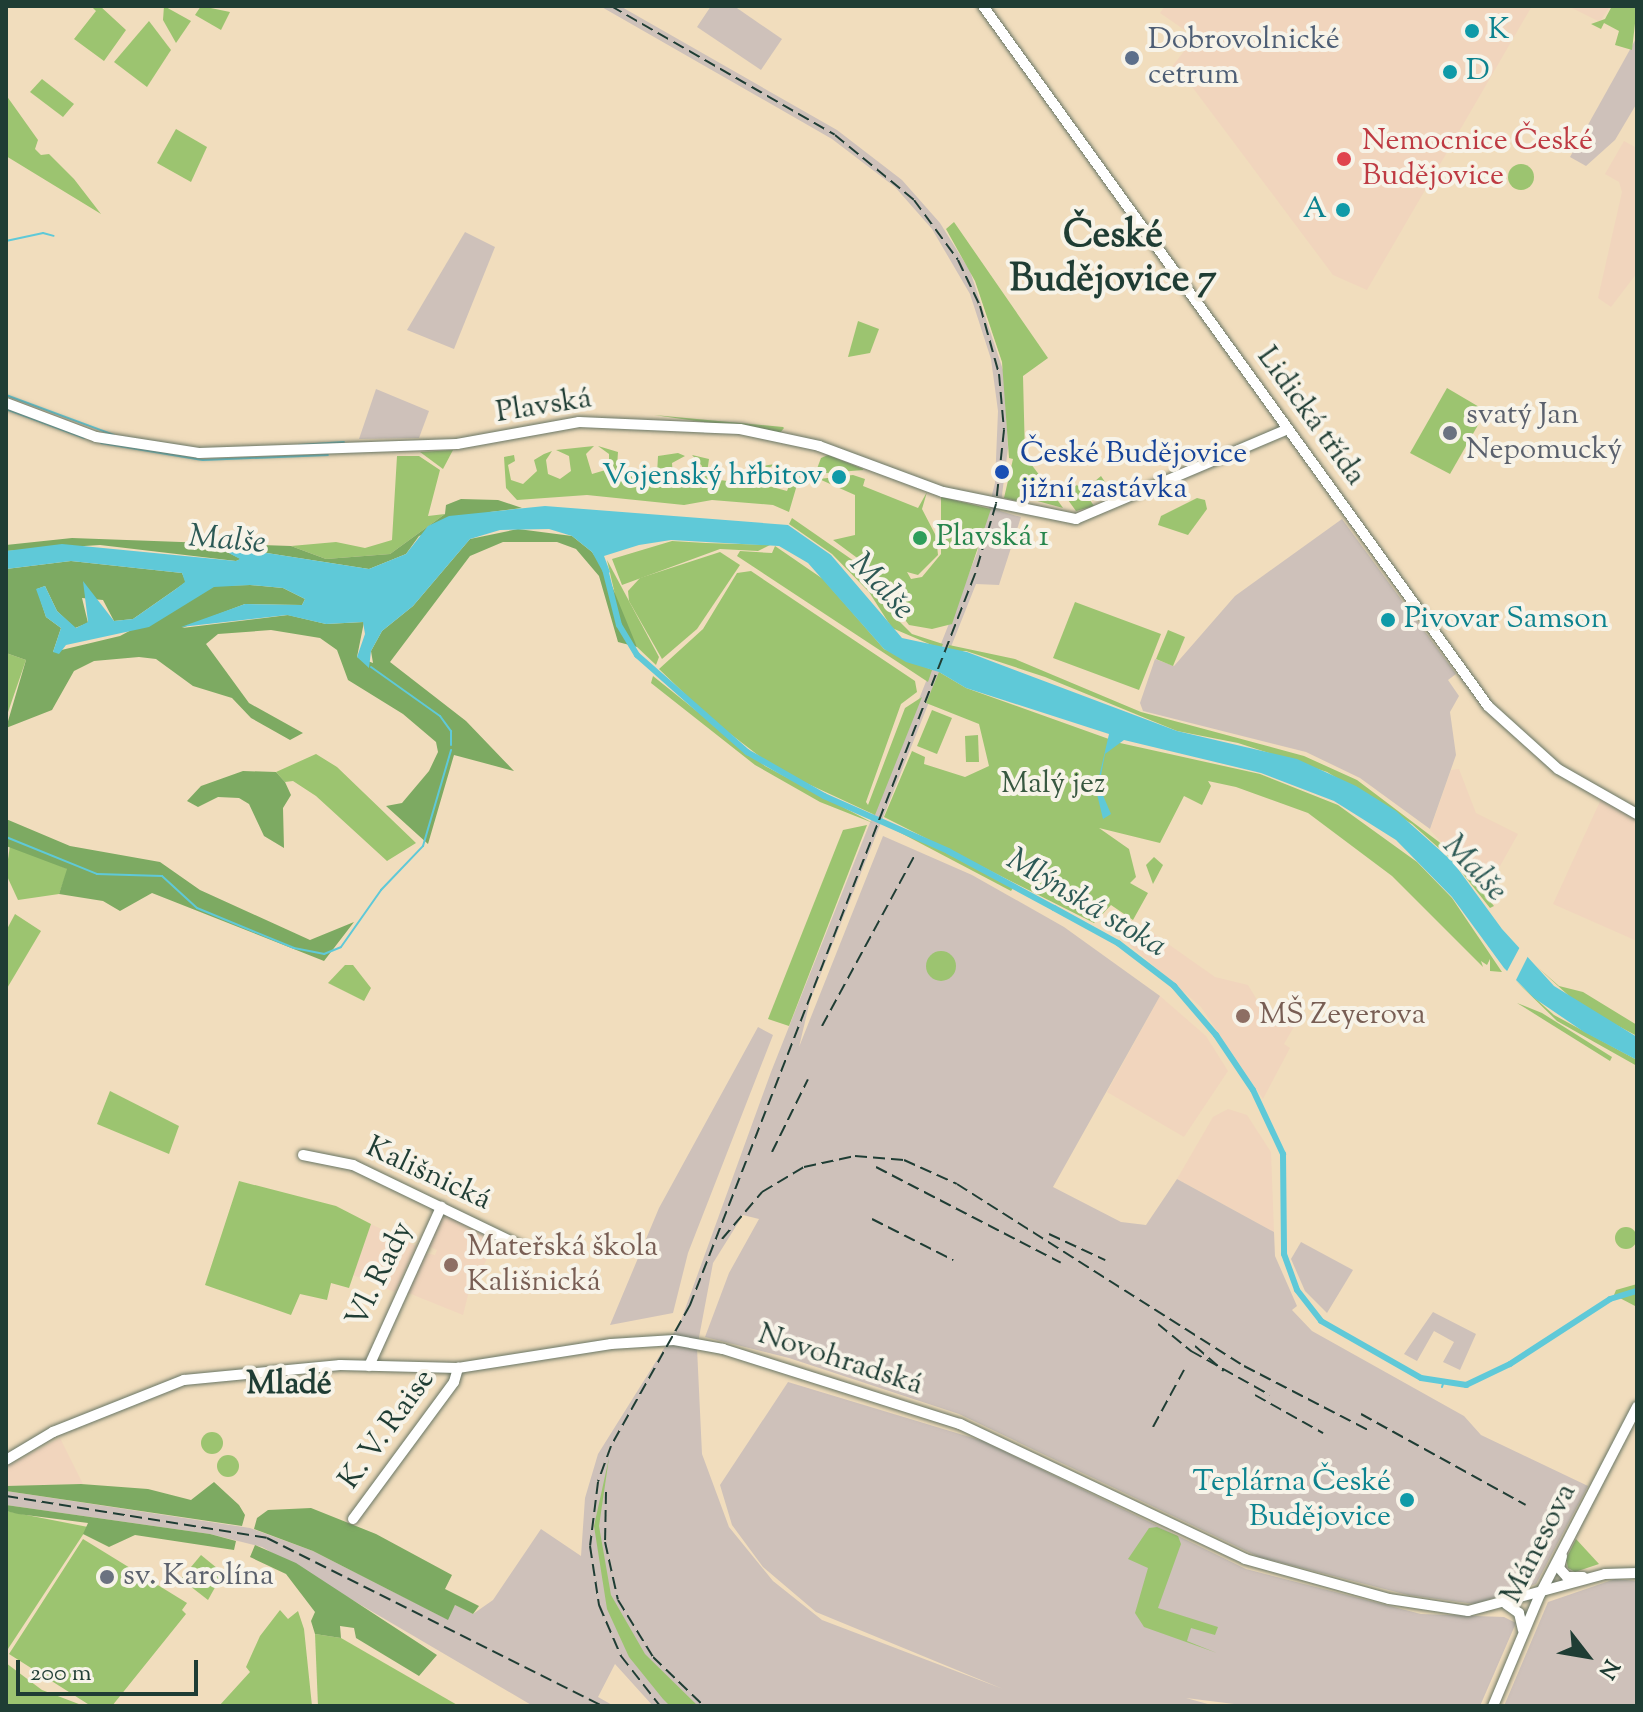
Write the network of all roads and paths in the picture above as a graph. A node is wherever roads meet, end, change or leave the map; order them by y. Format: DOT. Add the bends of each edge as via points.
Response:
graph roads {
  1 [pos="983,6"];
  2 [pos="6,403"];
  3 [pos="1285,424"];
  4 [pos="1637,814"];
  5 [pos="303,1155"];
  6 [pos="441,1207"];
  7 [pos="529,1250"];
  8 [pos="369,1366"];
  9 [pos="458,1368"];
  10 [pos="1637,1407"];
  11 [pos="6,1460"];
  12 [pos="353,1519"];
  13 [pos="1564,1547"];
  14 [pos="1637,1573"];
  15 [pos="1605,1574"];
  16 [pos="1540,1594"];
  17 [pos="1506,1604"];
  18 [pos="1523,1631"];
  19 [pos="1493,1706"];
  1 -- 3 [label="street, Lidická třída"];
  2 -- 3 [label="street, Plavská" via="96,437 199,453 467,443 579,422 740,429 819,446 956,495 1084,518"];
  3 -- 4 [label="street, Lidická třída" via="1488,706 1558,769"];
  5 -- 6 [label="street, Kališnická" via="353,1165"];
  6 -- 7 [label="street, Kališnická"];
  6 -- 8 [label="street, Vl. Rady"];
  8 -- 9 [label="street, Novohradská"];
  8 -- 11 [label="street, Novohradská" via="184,1380 53,1432"];
  9 -- 12 [label="street, K. V. Raise" via="454,1382"];
  9 -- 17 [label="street, Novohradská" via="644,1339 713,1346 960,1424 1273,1569 1450,1611"];
  10 -- 13 [label="street, Mánesova"];
  13 -- 15 [label="street" via="1559,1568 1567,1577"];
  13 -- 16 [label="street, Mánesova"];
  14 -- 15 [label="street, Novohradská"];
  15 -- 16 [label="street, Novohradská"];
  16 -- 17 [label="street, Novohradská"];
  16 -- 18 [label="street, Mánesova"];
  17 -- 18 [label="street" via="1519,1613"];
  18 -- 19 [label="street, Mánesova"];
}
